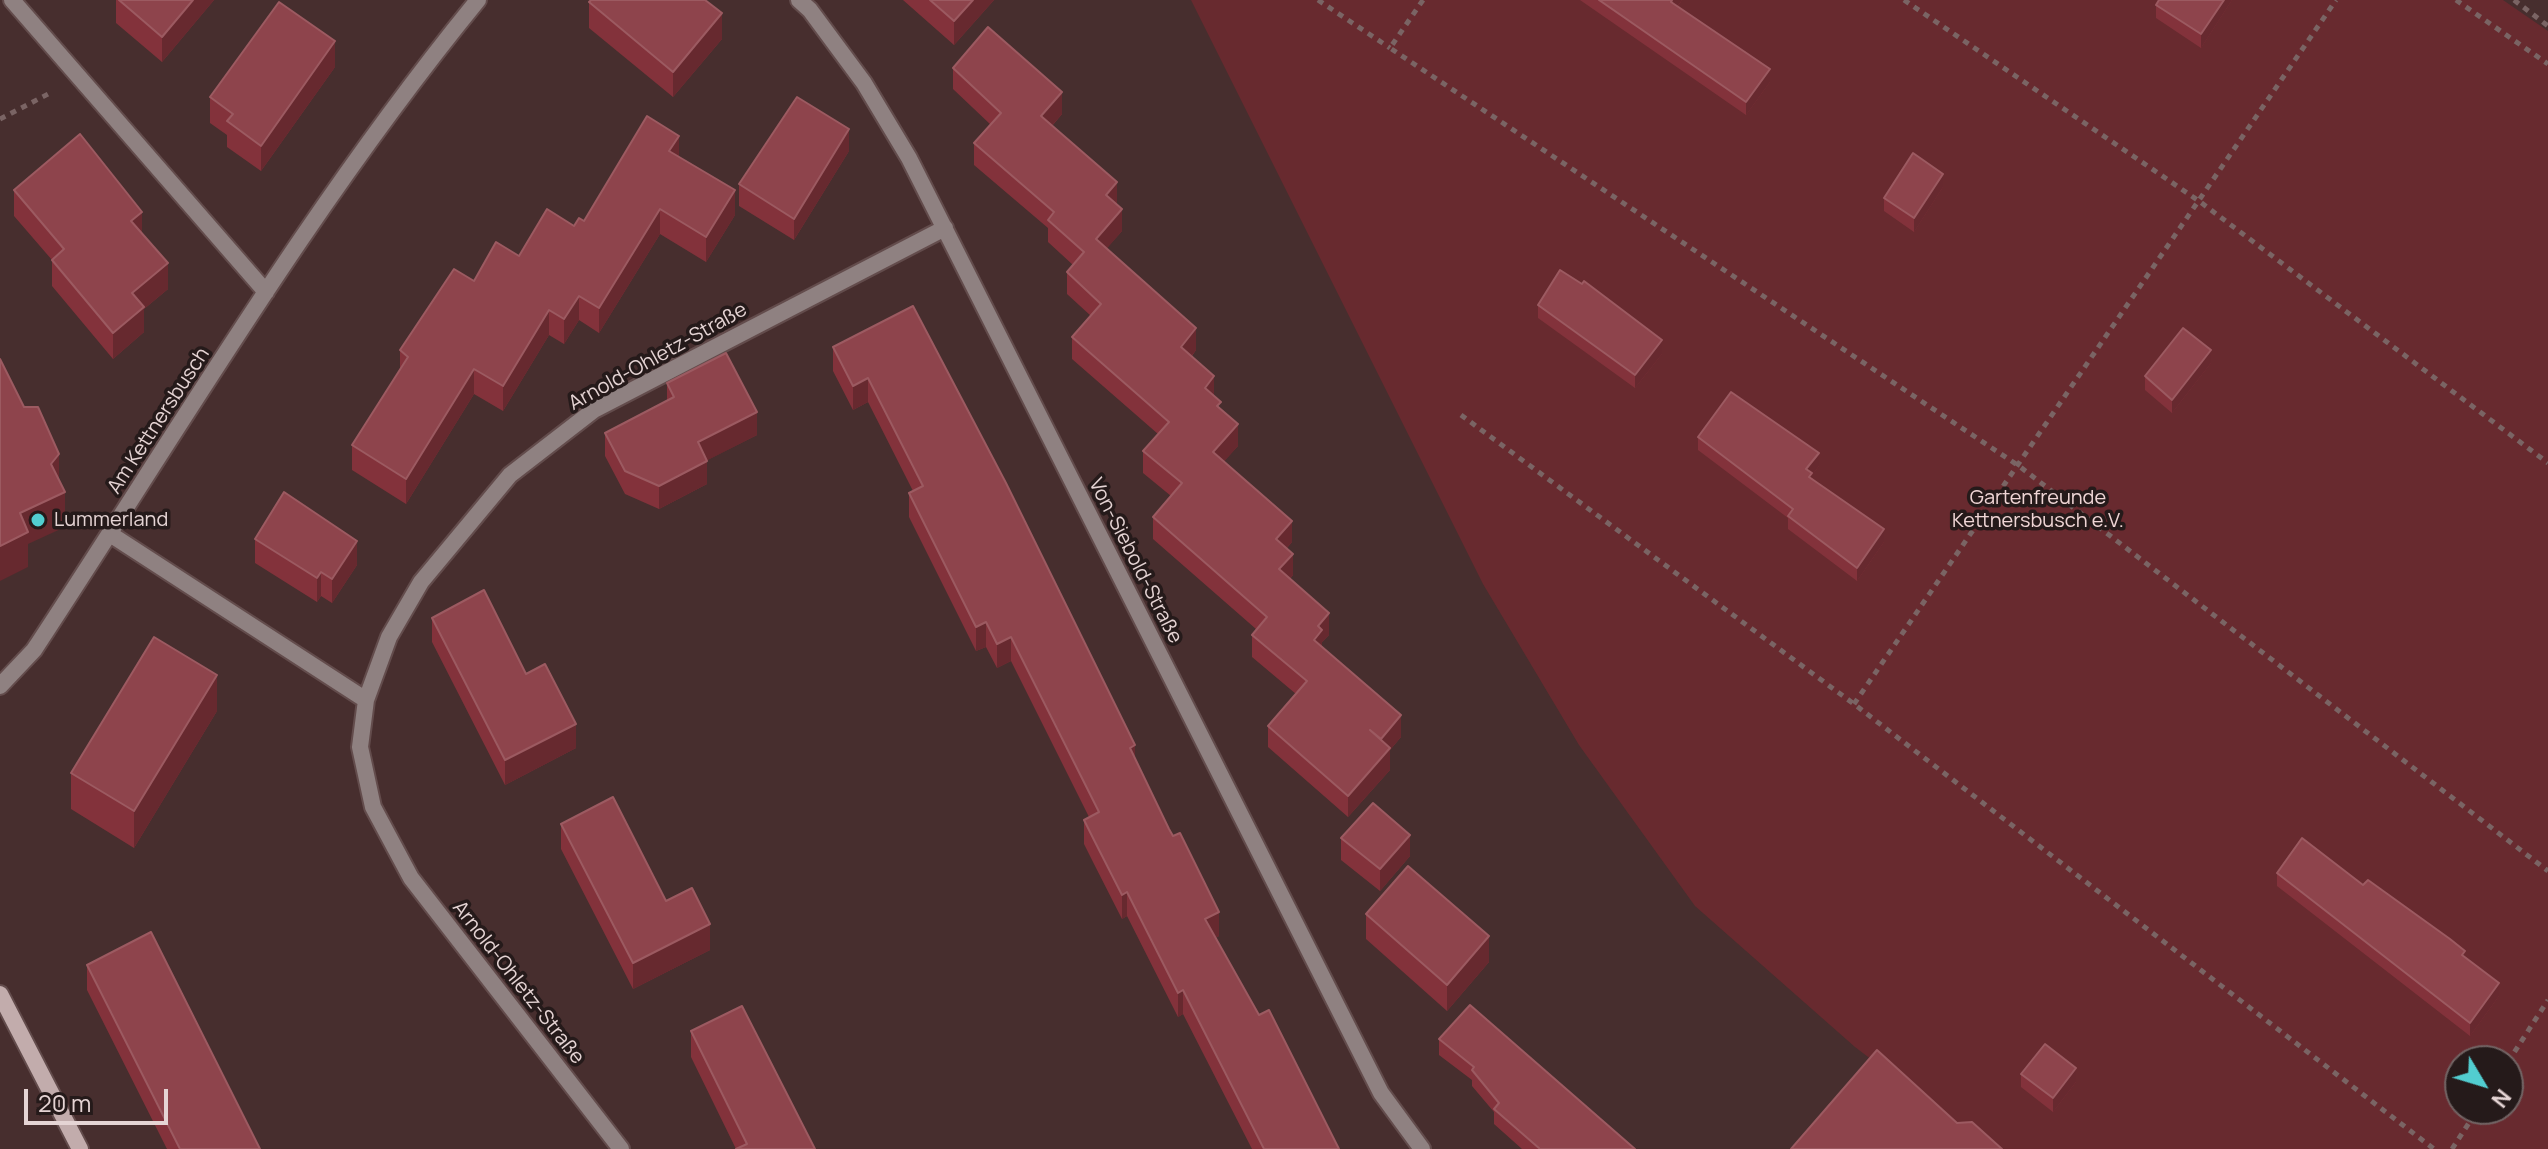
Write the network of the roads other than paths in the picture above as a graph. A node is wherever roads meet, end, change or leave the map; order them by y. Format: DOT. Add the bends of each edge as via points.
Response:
graph roads {
  1 [pos="12,0"];
  2 [pos="478,0"];
  3 [pos="799,0"];
  4 [pos="945,228"];
  5 [pos="266,292"];
  6 [pos="110,534"];
  7 [pos="0,686"];
  8 [pos="366,700"];
  9 [pos="0,994"];
  10 [pos="80,1149"];
  11 [pos="621,1149"];
  12 [pos="1422,1149"];
  1 -- 5 [label="street"];
  2 -- 5 [label="street, Am Kettnersbusch"];
  3 -- 4 [label="street, Von-Siebold-Straße" via="864,83"];
  4 -- 8 [label="street, Arnold-Ohletz-Straße" via="594,410 510,475 421,582 389,637"];
  4 -- 12 [label="street, Von-Siebold-Straße" via="1381,1093"];
  5 -- 6 [label="street, Am Kettnersbusch"];
  6 -- 7 [label="street, Am Kettnersbusch" via="34,650"];
  6 -- 8 [label="street"];
  8 -- 11 [label="street, Arnold-Ohletz-Straße" via="360,747 373,807 411,878"];
  9 -- 10 [label="street"];
}
